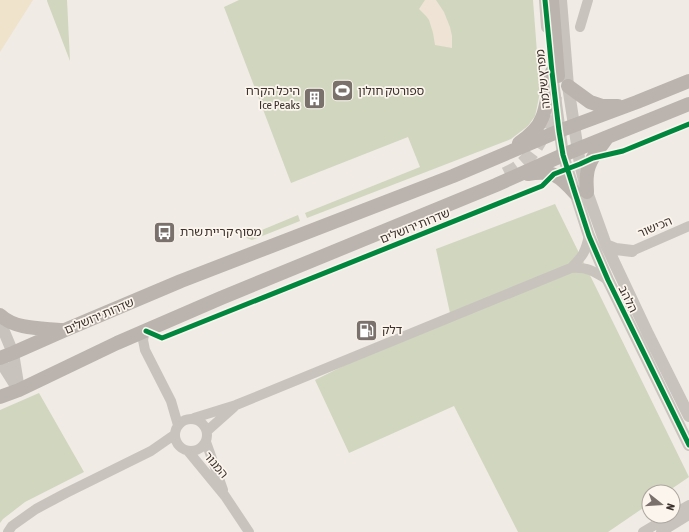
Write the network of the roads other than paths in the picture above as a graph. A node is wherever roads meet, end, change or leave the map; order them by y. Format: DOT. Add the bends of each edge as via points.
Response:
graph roads {
  1 [pos="545,0"];
  2 [pos="552,0"];
  3 [pos="561,0"];
  4 [pos="588,0"];
  5 [pos="580,27"];
  6 [pos="555,74"];
  7 [pos="689,81"];
  8 [pos="568,86"];
  9 [pos="636,102"];
  10 [pos="689,104"];
  11 [pos="574,126"];
  12 [pos="559,131"];
  13 [pos="607,137"];
  14 [pos="578,150"];
  15 [pos="563,155"];
  16 [pos="496,158"];
  17 [pos="500,179"];
  18 [pos="581,192"];
  19 [pos="689,226"];
  20 [pos="589,236"];
  21 [pos="606,245"];
  22 [pos="632,251"];
  23 [pos="571,268"];
  24 [pos="620,273"];
  25 [pos="608,280"];
  26 [pos="0,315"];
  27 [pos="0,322"];
  28 [pos="65,330"];
  29 [pos="146,331"];
  30 [pos="117,343"];
  31 [pos="145,350"];
  32 [pos="3,357"];
  33 [pos="19,390"];
  34 [pos="0,397"];
  35 [pos="171,401"];
  36 [pos="236,405"];
  37 [pos="689,416"];
  38 [pos="192,418"];
  39 [pos="178,425"];
  40 [pos="207,431"];
  41 [pos="174,435"];
  42 [pos="206,442"];
  43 [pos="689,445"];
  44 [pos="178,446"];
  45 [pos="152,451"];
  46 [pos="188,451"];
  47 [pos="225,496"];
  48 [pos="689,515"];
  49 [pos="656,524"];
  50 [pos="8,532"];
  51 [pos="249,532"];
  52 [pos="643,532"];
  53 [pos="661,532"];
  1 -- 6 [label="street, מפרץ שלמה"];
  2 -- 6 [label="main road"];
  3 -- 8 [label="street, מפרץ שלמה"];
  4 -- 5 [label="street"];
  6 -- 12 [label="street, מפרץ שלמה"];
  6 -- 16 [label="main road" via="544,112 536,129"];
  7 -- 9 [label="main road, שדרות ירושלים"];
  8 -- 9 [label="main road" via="590,102 602,106"];
  8 -- 11 [label="street, מפרץ שלמה"];
  9 -- 11 [label="main road, שדרות ירושלים"];
  10 -- 13 [label="main road, שדרות ירושלים"];
  11 -- 12 [label="main road, שדרות ירושלים"];
  11 -- 14 [label="street, מפרץ שלמה"];
  12 -- 15 [label="street, מפרץ שלמה"];
  12 -- 16 [label="main road, שדרות ירושלים"];
  13 -- 14 [label="main road, שדרות ירושלים"];
  13 -- 18 [label="main road" via="588,168"];
  14 -- 15 [label="main road, שדרות ירושלים"];
  14 -- 18 [label="street, הלהב"];
  15 -- 17 [label="main road, שדרות ירושלים"];
  15 -- 18 [label="street, הלהב"];
  16 -- 28 [label="main road, שדרות ירושלים" via="182,281"];
  17 -- 18 [label="main road" via="507,180 536,173 554,174"];
  17 -- 29 [label="main road, שדרות ירושלים"];
  18 -- 20 [label="street, הלהב"];
  18 -- 21 [label="street, הלהב"];
  19 -- 22 [label="street, הכישור"];
  20 -- 23 [label="street" via="583,254"];
  20 -- 25 [label="street, הלהב"];
  21 -- 22 [label="street"];
  21 -- 24 [label="street, הלהב"];
  22 -- 24 [label="street" via="625,257"];
  23 -- 25 [label="street" via="582,267"];
  23 -- 36 [label="street"];
  24 -- 37 [label="street, הלהב"];
  25 -- 43 [label="street, הלהב"];
  26 -- 28 [label="main road" via="23,326"];
  27 -- 32 [label="street"];
  28 -- 32 [label="main road, שדרות ירושלים"];
  29 -- 30 [label="main road, שדרות ירושלים"];
  29 -- 31 [label="street" via="143,340"];
  30 -- 31 [label="street" via="133,343"];
  30 -- 33 [label="main road, שדרות ירושלים"];
  31 -- 35 [label="street"];
  32 -- 33 [label="street" via="2,364"];
  33 -- 34 [label="main road, שדרות ירושלים"];
  35 -- 38 [label="street"];
  35 -- 39 [label="street"];
  36 -- 38 [label="street"];
  36 -- 40 [label="street"];
  38 -- 39 [label="street"];
  38 -- 40 [label="street" via="202,423"];
  39 -- 41 [label="street"];
  40 -- 42 [label="street"];
  41 -- 44 [label="street"];
  41 -- 45 [label="street"];
  42 -- 46 [label="street" via="198,450"];
  42 -- 47 [label="street, המנור"];
  44 -- 45 [label="street"];
  44 -- 46 [label="street"];
  45 -- 50 [label="street" via="36,509 12,526"];
  46 -- 47 [label="street, המנור"];
  47 -- 51 [label="street, המנור"];
  48 -- 53 [label="street"];
  49 -- 52 [label="street"];
}
